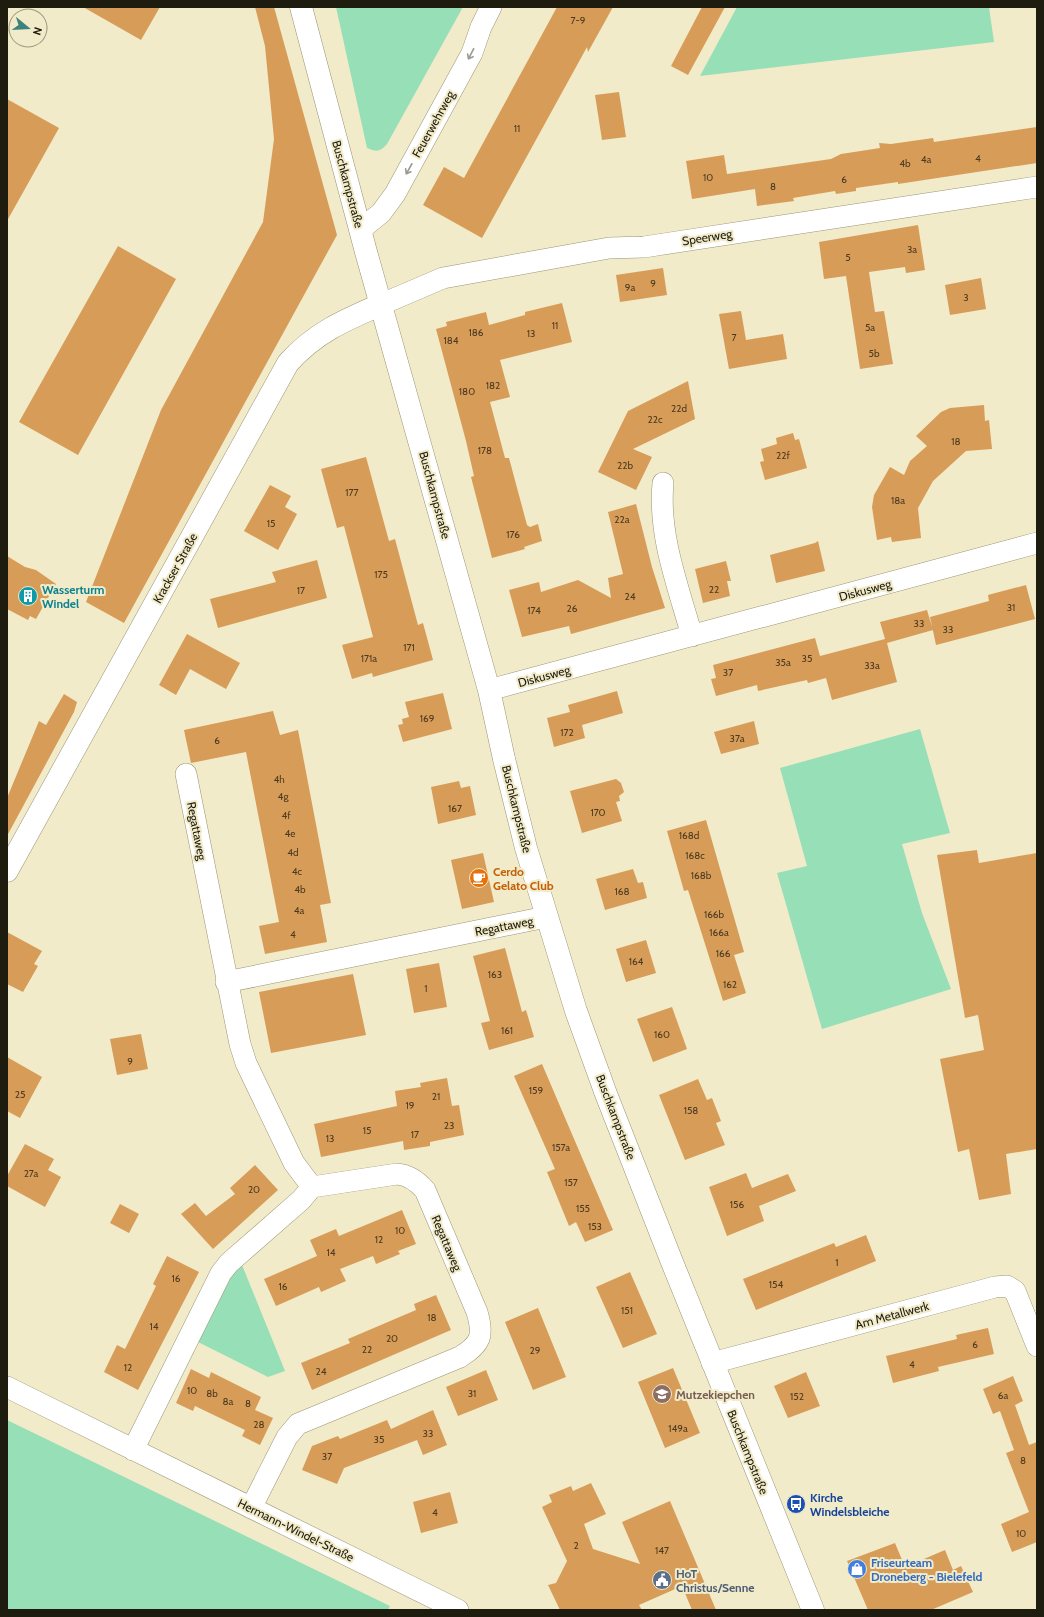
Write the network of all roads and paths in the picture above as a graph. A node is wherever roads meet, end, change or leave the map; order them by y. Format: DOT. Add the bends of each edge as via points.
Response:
graph roads {
  1 [pos="301,7"];
  2 [pos="488,13"];
  3 [pos="1037,188"];
  4 [pos="360,230"];
  5 [pos="382,304"];
  6 [pos="663,483"];
  7 [pos="1037,543"];
  8 [pos="692,636"];
  9 [pos="489,690"];
  10 [pos="186,774"];
  11 [pos="7,871"];
  12 [pos="546,917"];
  13 [pos="226,982"];
  14 [pos="312,1187"];
  15 [pos="1037,1346"];
  16 [pos="712,1363"];
  17 [pos="7,1388"];
  18 [pos="133,1450"];
  19 [pos="251,1508"];
  20 [pos="458,1610"];
  21 [pos="813,1610"];
  1 -- 4 [label="main road, Buschkampstraße"];
  2 -- 4 [label="street, Feuerwehrweg, one-way" via="472,53 395,194 382,213"];
  3 -- 5 [label="street, Speerweg" via="644,247 616,247 589,251 444,278"];
  4 -- 5 [label="main road, Buschkampstraße"];
  5 -- 9 [label="main road, Buschkampstraße"];
  5 -- 11 [label="main road, Krackser Straße" via="340,322 317,336 302,347 288,363"];
  6 -- 8 [label="street" via="661,501 665,538"];
  7 -- 8 [label="street, Diskusweg"];
  8 -- 9 [label="street, Diskusweg"];
  9 -- 12 [label="main road, Buschkampstraße" via="526,848"];
  10 -- 13 [label="street, Regattaweg"];
  12 -- 13 [label="street, Regattaweg"];
  12 -- 16 [label="main road, Buschkampstraße" via="606,1094"];
  13 -- 14 [label="street, Regattaweg" via="246,1063 294,1163"];
  14 -- 18 [label="street" via="221,1273"];
  14 -- 19 [label="street, Regattaweg" via="397,1174 405,1175 419,1184 425,1190 477,1312 481,1324 481,1337 473,1349 460,1357 298,1424 287,1437"];
  15 -- 16 [label="street, Am Metallwerk" via="1015,1291 1007,1286 995,1287"];
  16 -- 21 [label="main road, Buschkampstraße"];
  17 -- 18 [label="street, Hermann-Windel-Straße"];
  18 -- 19 [label="street, Hermann-Windel-Straße"];
  19 -- 20 [label="street, Hermann-Windel-Straße"];
}
